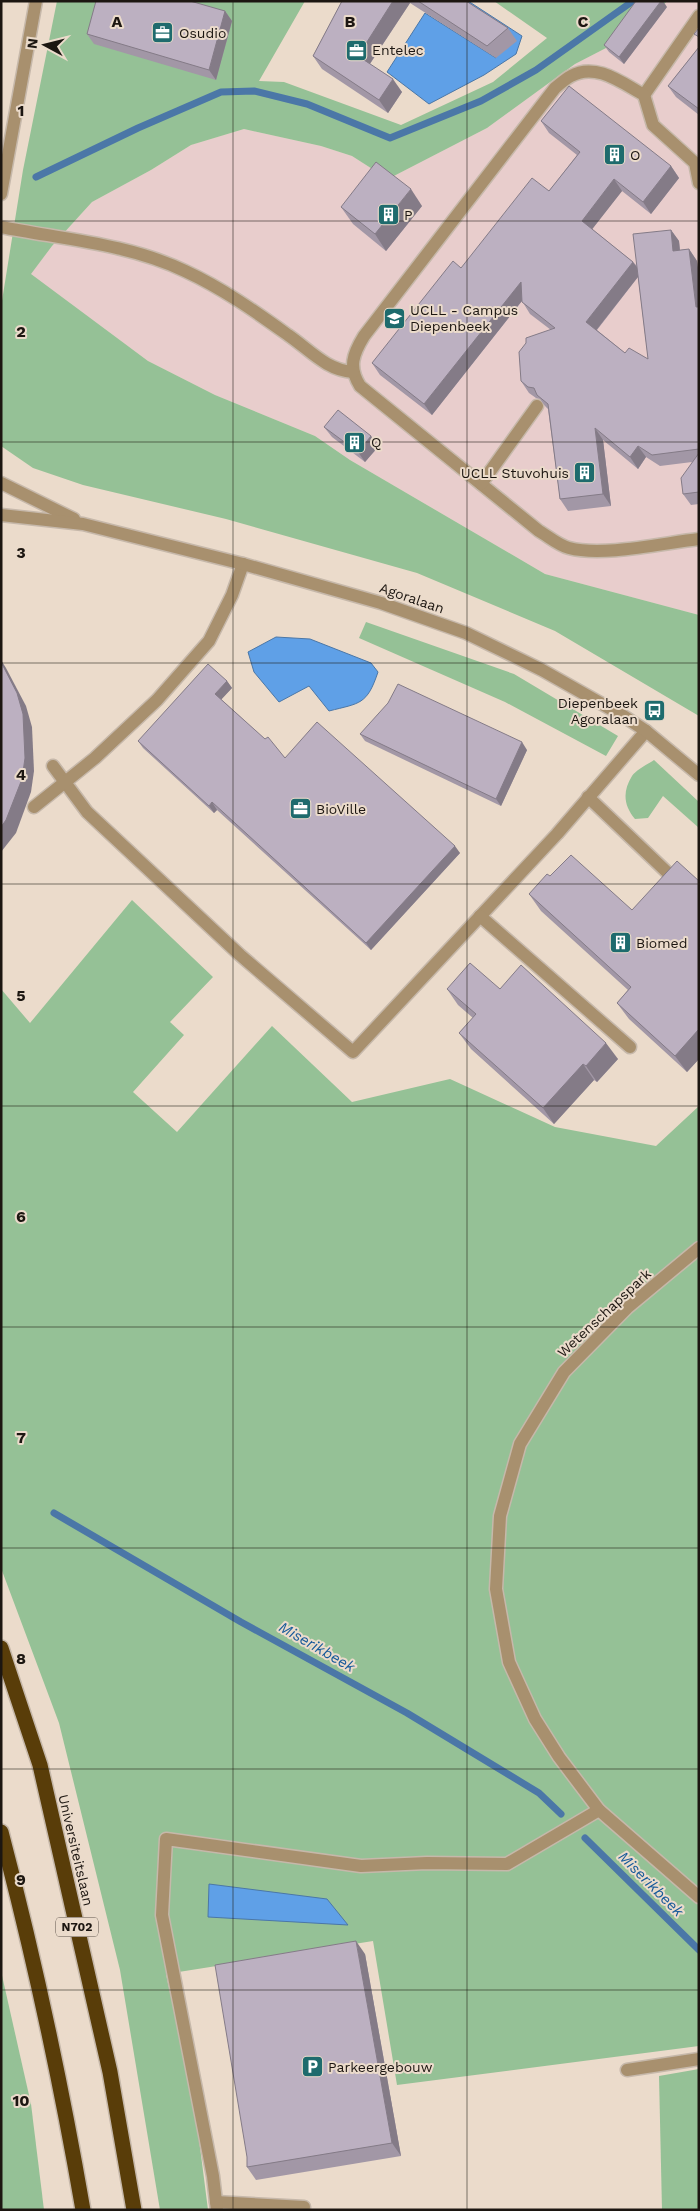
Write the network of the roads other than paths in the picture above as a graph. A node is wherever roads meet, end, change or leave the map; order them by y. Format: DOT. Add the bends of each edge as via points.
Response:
graph roads {
  1 [pos="36,1"];
  2 [pos="699,16"];
  3 [pos="644,95"];
  4 [pos="699,183"];
  5 [pos="1,194"];
  6 [pos="1,226"];
  7 [pos="353,372"];
  8 [pos="538,406"];
  9 [pos="1,483"];
  10 [pos="481,484"];
  11 [pos="3,515"];
  12 [pos="83,524"];
  13 [pos="699,539"];
  14 [pos="243,564"];
  15 [pos="646,731"];
  16 [pos="53,766"];
  17 [pos="699,775"];
  18 [pos="66,781"];
  19 [pos="588,797"];
  20 [pos="34,807"];
  21 [pos="670,874"];
  22 [pos="480,916"];
  23 [pos="630,1047"];
  24 [pos="699,1248"];
  25 [pos="1,1648"];
  26 [pos="599,1810"];
  27 [pos="1,1832"];
  28 [pos="699,1897"];
  29 [pos="699,2059"];
  30 [pos="627,2070"];
  31 [pos="216,2206"];
  32 [pos="304,2207"];
  33 [pos="83,2210"];
  34 [pos="134,2210"];
  1 -- 5 [label="street"];
  2 -- 3 [label="street"];
  3 -- 4 [label="street" via="653,125 695,164"];
  3 -- 7 [label="street" via="604,73 587,70 571,76 555,88 364,336 355,352"];
  6 -- 7 [label="street" via="140,254 185,271 240,302 328,366"];
  7 -- 10 [label="street" via="360,386"];
  8 -- 10 [label="street"];
  9 -- 12 [label="street, Agoralaan"];
  10 -- 13 [label="street" via="539,531 566,547 583,551"];
  11 -- 12 [label="street, Agoralaan"];
  12 -- 14 [label="street, Agoralaan"];
  14 -- 15 [label="street, Agoralaan" via="381,603 466,633 542,670"];
  14 -- 18 [label="street" via="232,596 209,640 157,700"];
  15 -- 17 [label="street, Agoralaan"];
  15 -- 19 [label="street"];
  16 -- 18 [label="street"];
  18 -- 20 [label="street"];
  18 -- 22 [label="street" via="88,812 240,955 353,1052"];
  19 -- 21 [label="street"];
  19 -- 22 [label="street"];
  22 -- 23 [label="street"];
  24 -- 26 [label="street, Wetenschapspark" via="627,1308 564,1372 520,1444 500,1516 496,1589 509,1662 535,1719"];
  25 -- 34 [label="highway, Universiteitslaan / N702" via="40,1765 110,2072"];
  26 -- 28 [label="street, Wetenschapspark"];
  26 -- 31 [label="street" via="507,1864 361,1866 166,1839 162,1915 213,2176"];
  27 -- 33 [label="highway" via="27,1930 60,2080"];
  29 -- 30 [label="street"];
  31 -- 32 [label="street"];
}
